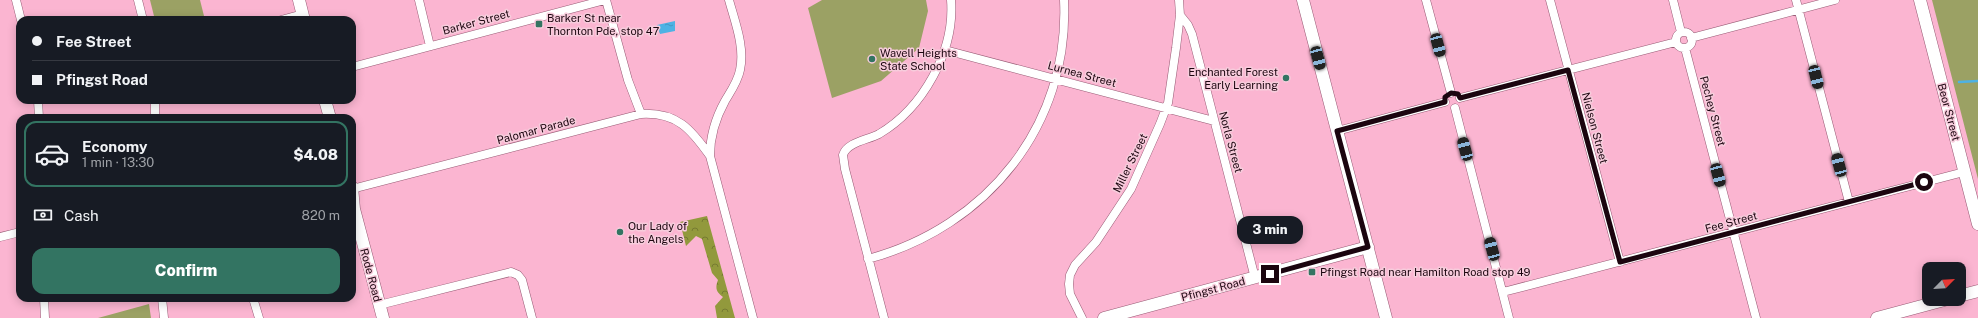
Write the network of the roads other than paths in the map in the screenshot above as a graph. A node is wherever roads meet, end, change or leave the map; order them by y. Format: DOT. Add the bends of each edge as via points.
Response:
graph roads {
  1 [pos="16,0"];
  2 [pos="138,0"];
  3 [pos="299,0"];
  4 [pos="419,0"];
  5 [pos="606,0"];
  6 [pos="729,0"];
  7 [pos="951,0"];
  8 [pos="1064,0"];
  9 [pos="1179,0"];
  10 [pos="1303,0"];
  11 [pos="1426,0"];
  12 [pos="1550,0"];
  13 [pos="1673,0"];
  14 [pos="1796,0"];
  15 [pos="1835,0"];
  16 [pos="1920,0"];
  17 [pos="1799,10"];
  18 [pos="1180,14"];
  19 [pos="20,16"];
  20 [pos="142,16"];
  21 [pos="304,16"];
  22 [pos="1681,32"];
  23 [pos="1691,38"];
  24 [pos="1676,42"];
  25 [pos="430,46"];
  26 [pos="1685,48"];
  27 [pos="945,50"];
  28 [pos="356,66"];
  29 [pos="1568,70"];
  30 [pos="1055,78"];
  31 [pos="1451,93"];
  32 [pos="1460,98"];
  33 [pos="1445,102"];
  34 [pos="38,104"];
  35 [pos="326,104"];
  36 [pos="1166,108"];
  37 [pos="1455,108"];
  38 [pos="39,114"];
  39 [pos="329,114"];
  40 [pos="641,114"];
  41 [pos="1214,121"];
  42 [pos="1337,131"];
  43 [pos="710,156"];
  44 [pos="1964,172"];
  45 [pos="356,187"];
  46 [pos="1849,202"];
  47 [pos="356,218"];
  48 [pos="1978,224"];
  49 [pos="1733,232"];
  50 [pos="16,233"];
  51 [pos="0,237"];
  52 [pos="1368,247"];
  53 [pos="868,259"];
  54 [pos="1620,262"];
  55 [pos="1255,278"];
  56 [pos="1978,291"];
  57 [pos="1503,292"];
  58 [pos="1966,294"];
  59 [pos="44,302"];
  60 [pos="162,302"];
  61 [pos="255,302"];
  62 [pos="379,305"];
  63 [pos="1922,306"];
  64 [pos="45,318"];
  65 [pos="164,318"];
  66 [pos="259,318"];
  67 [pos="383,318"];
  68 [pos="532,318"];
  69 [pos="753,318"];
  70 [pos="884,318"];
  71 [pos="1082,318"];
  72 [pos="1104,318"];
  73 [pos="1386,318"];
  74 [pos="1510,318"];
  75 [pos="1756,318"];
  76 [pos="1877,318"];
  1 -- 19 [label="street"];
  2 -- 20 [label="street"];
  3 -- 21 [label="main road"];
  4 -- 25 [label="street"];
  5 -- 25 [label="street, Barker Street"];
  5 -- 40 [label="street" via="628,80"];
  6 -- 43 [label="street" via="742,62 738,78 715,122 710,140"];
  7 -- 27 [label="street" via="950,27"];
  8 -- 30 [label="street" via="1064,35"];
  9 -- 18 [label="street, Miller Street"];
  10 -- 42 [label="main road"];
  11 -- 31 [label="street"];
  12 -- 29 [label="street, Nielson Street"];
  13 -- 22 [label="street"];
  14 -- 17 [label="street"];
  15 -- 17 [label="street"];
  16 -- 44 [label="main road, Beor Street"];
  17 -- 23 [label="street"];
  17 -- 46 [label="street"];
  18 -- 36 [label="street, Miller Street"];
  18 -- 41 [label="street, Norla Street" via="1191,30"];
  22 -- 23 [label="street" via="1686,32"];
  22 -- 24 [label="street" via="1677,35"];
  23 -- 26 [label="street" via="1690,45"];
  24 -- 26 [label="street"];
  24 -- 29 [label="street"];
  25 -- 28 [label="street, Barker Street"];
  26 -- 49 [label="street, Pechey Street"];
  27 -- 30 [label="street, Lurnea Street"];
  27 -- 53 [label="street" via="916,102 899,120 878,134 848,147 844,152 843,163"];
  29 -- 32 [label="street"];
  29 -- 54 [label="street, Nielson Street"];
  30 -- 36 [label="street, Lurnea Street"];
  30 -- 53 [label="street" via="1040,122 1007,174 989,192 963,214 928,236"];
  31 -- 32 [label="street" via="1458,94"];
  31 -- 33 [label="street" via="1445,97"];
  32 -- 37 [label="street" via="1460,103"];
  33 -- 37 [label="street" via="1450,108"];
  33 -- 42 [label="street"];
  34 -- 38 [label="street"];
  35 -- 39 [label="main road"];
  36 -- 41 [label="street, Lurnea Street"];
  36 -- 71 [label="street, Miller Street" via="1131,189 1096,242 1075,265 1070,275 1070,294"];
  37 -- 57 [label="street"];
  40 -- 43 [label="street, Palomar Parade" via="664,115 680,123 695,135"];
  40 -- 45 [label="street, Palomar Parade"];
  41 -- 55 [label="street, Norla Street"];
  42 -- 52 [label="main road"];
  43 -- 69 [label="street"];
  44 -- 46 [label="street, Fee Street"];
  44 -- 48 [label="main road, Beor Street"];
  46 -- 49 [label="street, Fee Street"];
  47 -- 62 [label="main road, Rode Road"];
  49 -- 54 [label="street, Fee Street"];
  49 -- 75 [label="street, Pechey Street"];
  50 -- 51 [label="street"];
  52 -- 55 [label="main road, Pfingst Road"];
  52 -- 73 [label="main road"];
  53 -- 70 [label="street"];
  54 -- 57 [label="street, Fee Street"];
  55 -- 72 [label="main road, Pfingst Road"];
  56 -- 58 [label="main road"];
  57 -- 74 [label="street"];
  59 -- 64 [label="street"];
  60 -- 65 [label="street"];
  61 -- 66 [label="street"];
  62 -- 67 [label="main road, Rode Road"];
  62 -- 68 [label="street" via="511,272 522,280"];
  63 -- 76 [label="main road"];
}
